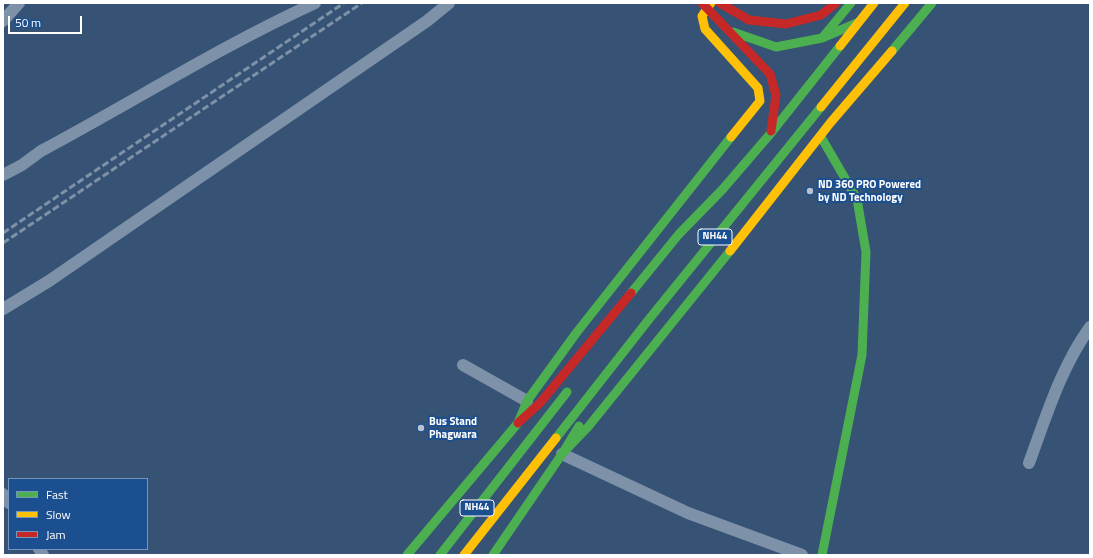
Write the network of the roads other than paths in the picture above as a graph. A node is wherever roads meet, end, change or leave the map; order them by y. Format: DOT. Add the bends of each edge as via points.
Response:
graph roads {
  1 [pos="19,3"];
  2 [pos="316,3"];
  3 [pos="449,3"];
  4 [pos="702,3"];
  5 [pos="712,3"];
  6 [pos="720,3"];
  7 [pos="836,3"];
  8 [pos="851,3"];
  9 [pos="874,3"];
  10 [pos="905,3"];
  11 [pos="932,3"];
  12 [pos="3,21"];
  13 [pos="859,22"];
  14 [pos="729,30"];
  15 [pos="822,38"];
  16 [pos="771,133"];
  17 [pos="821,137"];
  18 [pos="3,175"];
  19 [pos="722,190"];
  20 [pos="736,211"];
  21 [pos="692,282"];
  22 [pos="672,307"];
  23 [pos="631,308"];
  24 [pos="3,309"];
  25 [pos="1090,327"];
  26 [pos="463,365"];
  27 [pos="574,383"];
  28 [pos="527,401"];
  29 [pos="518,423"];
  30 [pos="562,454"];
  31 [pos="1029,463"];
  32 [pos="407,555"];
  33 [pos="440,555"];
  34 [pos="464,555"];
  35 [pos="493,555"];
  36 [pos="802,555"];
  37 [pos="822,555"];
  1 -- 12 [label="street"];
  2 -- 18 [label="street" via="213,55"];
  3 -- 24 [label="street" via="427,21 49,281"];
  4 -- 14 [label="main road"];
  5 -- 28 [label="main road" via="702,16 705,29 758,88 760,101 577,332"];
  6 -- 7 [label="main road" via="749,20 786,24 821,15"];
  8 -- 15 [label="main road"];
  9 -- 13 [label="main road, NH44"];
  10 -- 20 [label="main road, NH44"];
  11 -- 17 [label="main road" via="830,122"];
  13 -- 15 [label="main road"];
  13 -- 16 [label="main road, NH44"];
  14 -- 15 [label="main road" via="776,47"];
  14 -- 16 [label="main road" via="770,74 775,84 778,99"];
  16 -- 19 [label="main road, NH44"];
  17 -- 30 [label="main road" via="617,391"];
  17 -- 37 [label="main road" via="857,199 866,252 862,355"];
  19 -- 23 [label="main road, NH44"];
  19 -- 29 [label="main road" via="680,234 540,403"];
  20 -- 21 [label="main road"];
  20 -- 34 [label="main road, NH44"];
  22 -- 30 [label="main road" via="579,427"];
  25 -- 31 [label="street" via="1059,383"];
  26 -- 28 [label="street"];
  27 -- 33 [label="main road, NH44"];
  28 -- 29 [label="main road"];
  29 -- 32 [label="main road"];
  30 -- 35 [label="main road"];
  30 -- 36 [label="street" via="688,513"];
}
